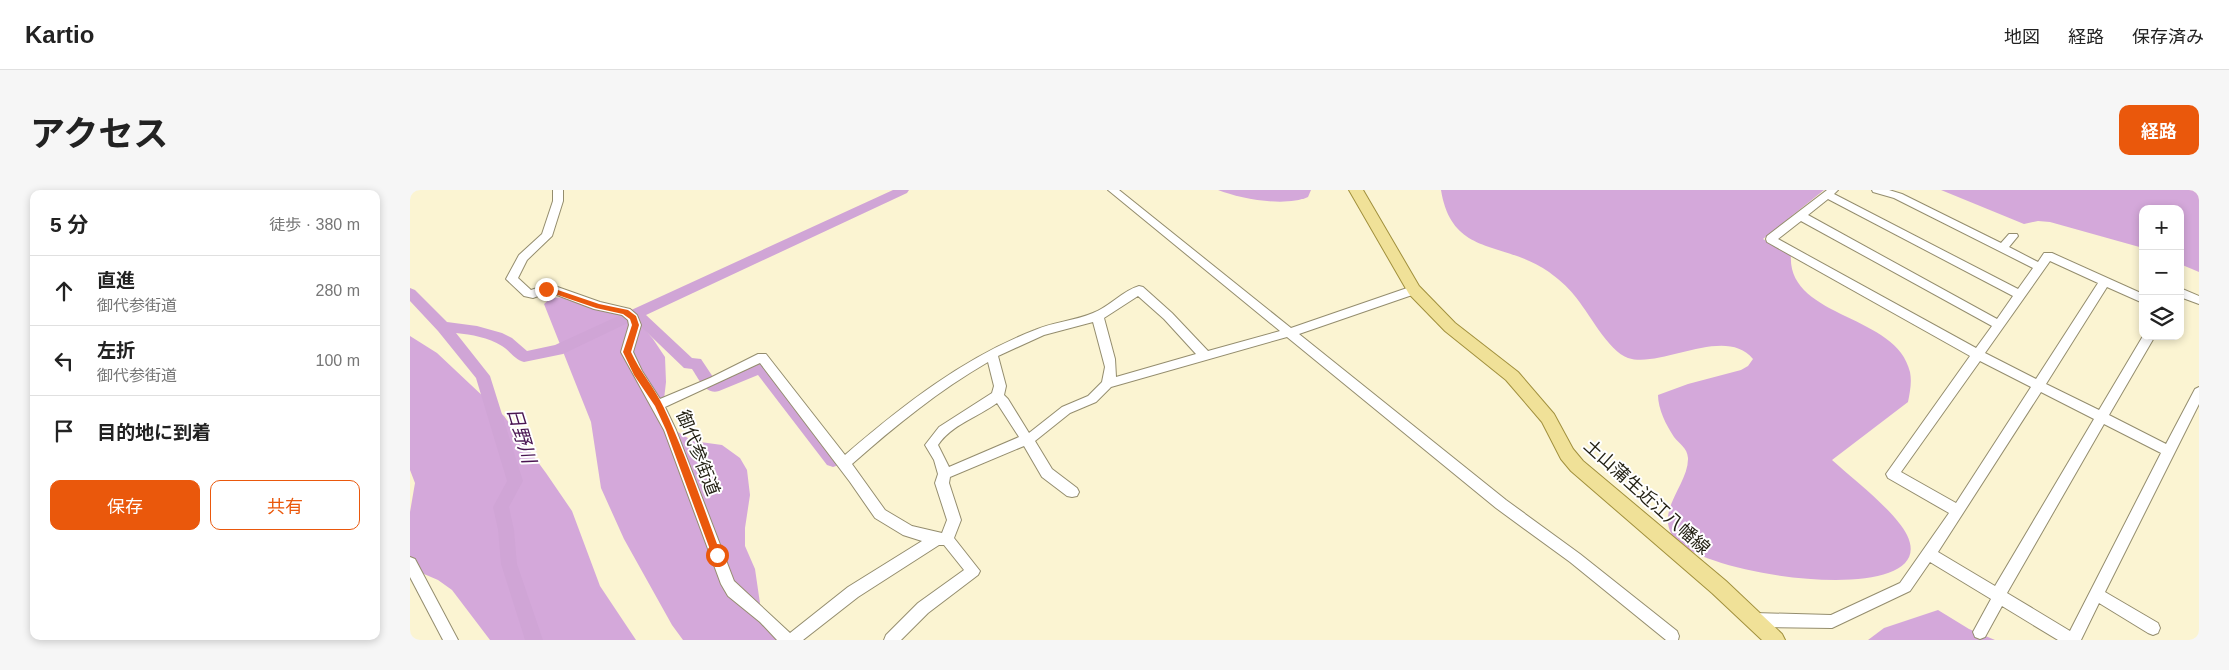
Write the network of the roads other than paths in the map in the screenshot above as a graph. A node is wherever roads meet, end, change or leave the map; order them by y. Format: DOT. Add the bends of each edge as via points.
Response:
graph roads {
  1 [pos="558,190"];
  2 [pos="1113,190"];
  3 [pos="1356,190"];
  4 [pos="1877,190"];
  5 [pos="1830,192"];
  6 [pos="1801,216"];
  7 [pos="2013,236"];
  8 [pos="2002,248"];
  9 [pos="2040,267"];
  10 [pos="2105,282"];
  11 [pos="1414,290"];
  12 [pos="2184,294"];
  13 [pos="2020,295"];
  14 [pos="2139,297"];
  15 [pos="2199,300"];
  16 [pos="1098,316"];
  17 [pos="1998,324"];
  18 [pos="1288,333"];
  19 [pos="2147,340"];
  20 [pos="992,355"];
  21 [pos="1978,355"];
  22 [pos="1205,356"];
  23 [pos="1107,384"];
  24 [pos="2038,385"];
  25 [pos="2199,392"];
  26 [pos="997,396"];
  27 [pos="658,405"];
  28 [pos="2102,417"];
  29 [pos="1028,439"];
  30 [pos="2169,451"];
  31 [pos="844,463"];
  32 [pos="945,474"];
  33 [pos="1072,492"];
  34 [pos="1958,511"];
  35 [pos="942,539"];
  36 [pos="1928,553"];
  37 [pos="410,563"];
  38 [pos="2096,594"];
  39 [pos="1999,595"];
  40 [pos="1754,620"];
  41 [pos="2153,628"];
  42 [pos="1980,632"];
  43 [pos="1672,636"];
  44 [pos="451,640"];
  45 [pos="787,640"];
  46 [pos="792,640"];
  47 [pos="891,640"];
  48 [pos="1775,640"];
  49 [pos="2072,640"];
  1 -- 27 [label="street, 御代参街道" via="558,202 547,236 523,258 512,279 528,293 552,289 632,316 636,325 627,352"];
  2 -- 18 [label="street"];
  3 -- 11 [label="main road, 土山蒲生近江八幡線"];
  4 -- 8 [label="street" via="1898,196"];
  5 -- 6 [label="street"];
  5 -- 13 [label="street"];
  6 -- 17 [label="street"];
  6 -- 21 [label="street" via="1771,239"];
  7 -- 8 [label="street"];
  8 -- 9 [label="street"];
  9 -- 10 [label="street" via="2048,256"];
  9 -- 13 [label="street"];
  10 -- 14 [label="street"];
  10 -- 24 [label="street"];
  11 -- 18 [label="street"];
  11 -- 40 [label="main road, 土山蒲生近江八幡線" via="1450,327 1512,376 1548,418 1567,454 1578,466"];
  12 -- 15 [label="street"];
  13 -- 17 [label="street"];
  16 -- 20 [label="street" via="1040,332"];
  16 -- 22 [label="street" via="1139,290"];
  16 -- 23 [label="street" via="1111,368"];
  17 -- 21 [label="street"];
  18 -- 22 [label="street"];
  18 -- 43 [label="street"];
  19 -- 28 [label="street"];
  20 -- 26 [label="street" via="1000,386"];
  20 -- 31 [label="street" via="939,386"];
  21 -- 24 [label="street"];
  21 -- 34 [label="street" via="1893,474"];
  22 -- 23 [label="street"];
  23 -- 29 [label="street" via="1092,399 1066,410"];
  24 -- 28 [label="street"];
  24 -- 34 [label="street"];
  25 -- 30 [label="street"];
  26 -- 29 [label="street"];
  26 -- 32 [label="street" via="933,441 931,445"];
  27 -- 31 [label="street" via="762,357"];
  27 -- 45 [label="street, 御代参街道" via="728,584"];
  28 -- 30 [label="street"];
  28 -- 39 [label="street"];
  29 -- 32 [label="street"];
  29 -- 33 [label="street" via="1047,473"];
  30 -- 38 [label="street"];
  31 -- 35 [label="street" via="880,514 908,531"];
  32 -- 35 [label="street" via="942,483 954,520"];
  34 -- 36 [label="street"];
  35 -- 46 [label="street" via="852,592"];
  35 -- 47 [label="street" via="973,572 923,608"];
  36 -- 39 [label="street"];
  36 -- 40 [label="street" via="1900,591 1832,621"];
  37 -- 44 [label="street"];
  38 -- 41 [label="street"];
  38 -- 49 [label="street"];
  39 -- 42 [label="street"];
  39 -- 49 [label="street"];
  40 -- 48 [label="main road, 土山蒲生近江八幡線"];
}
